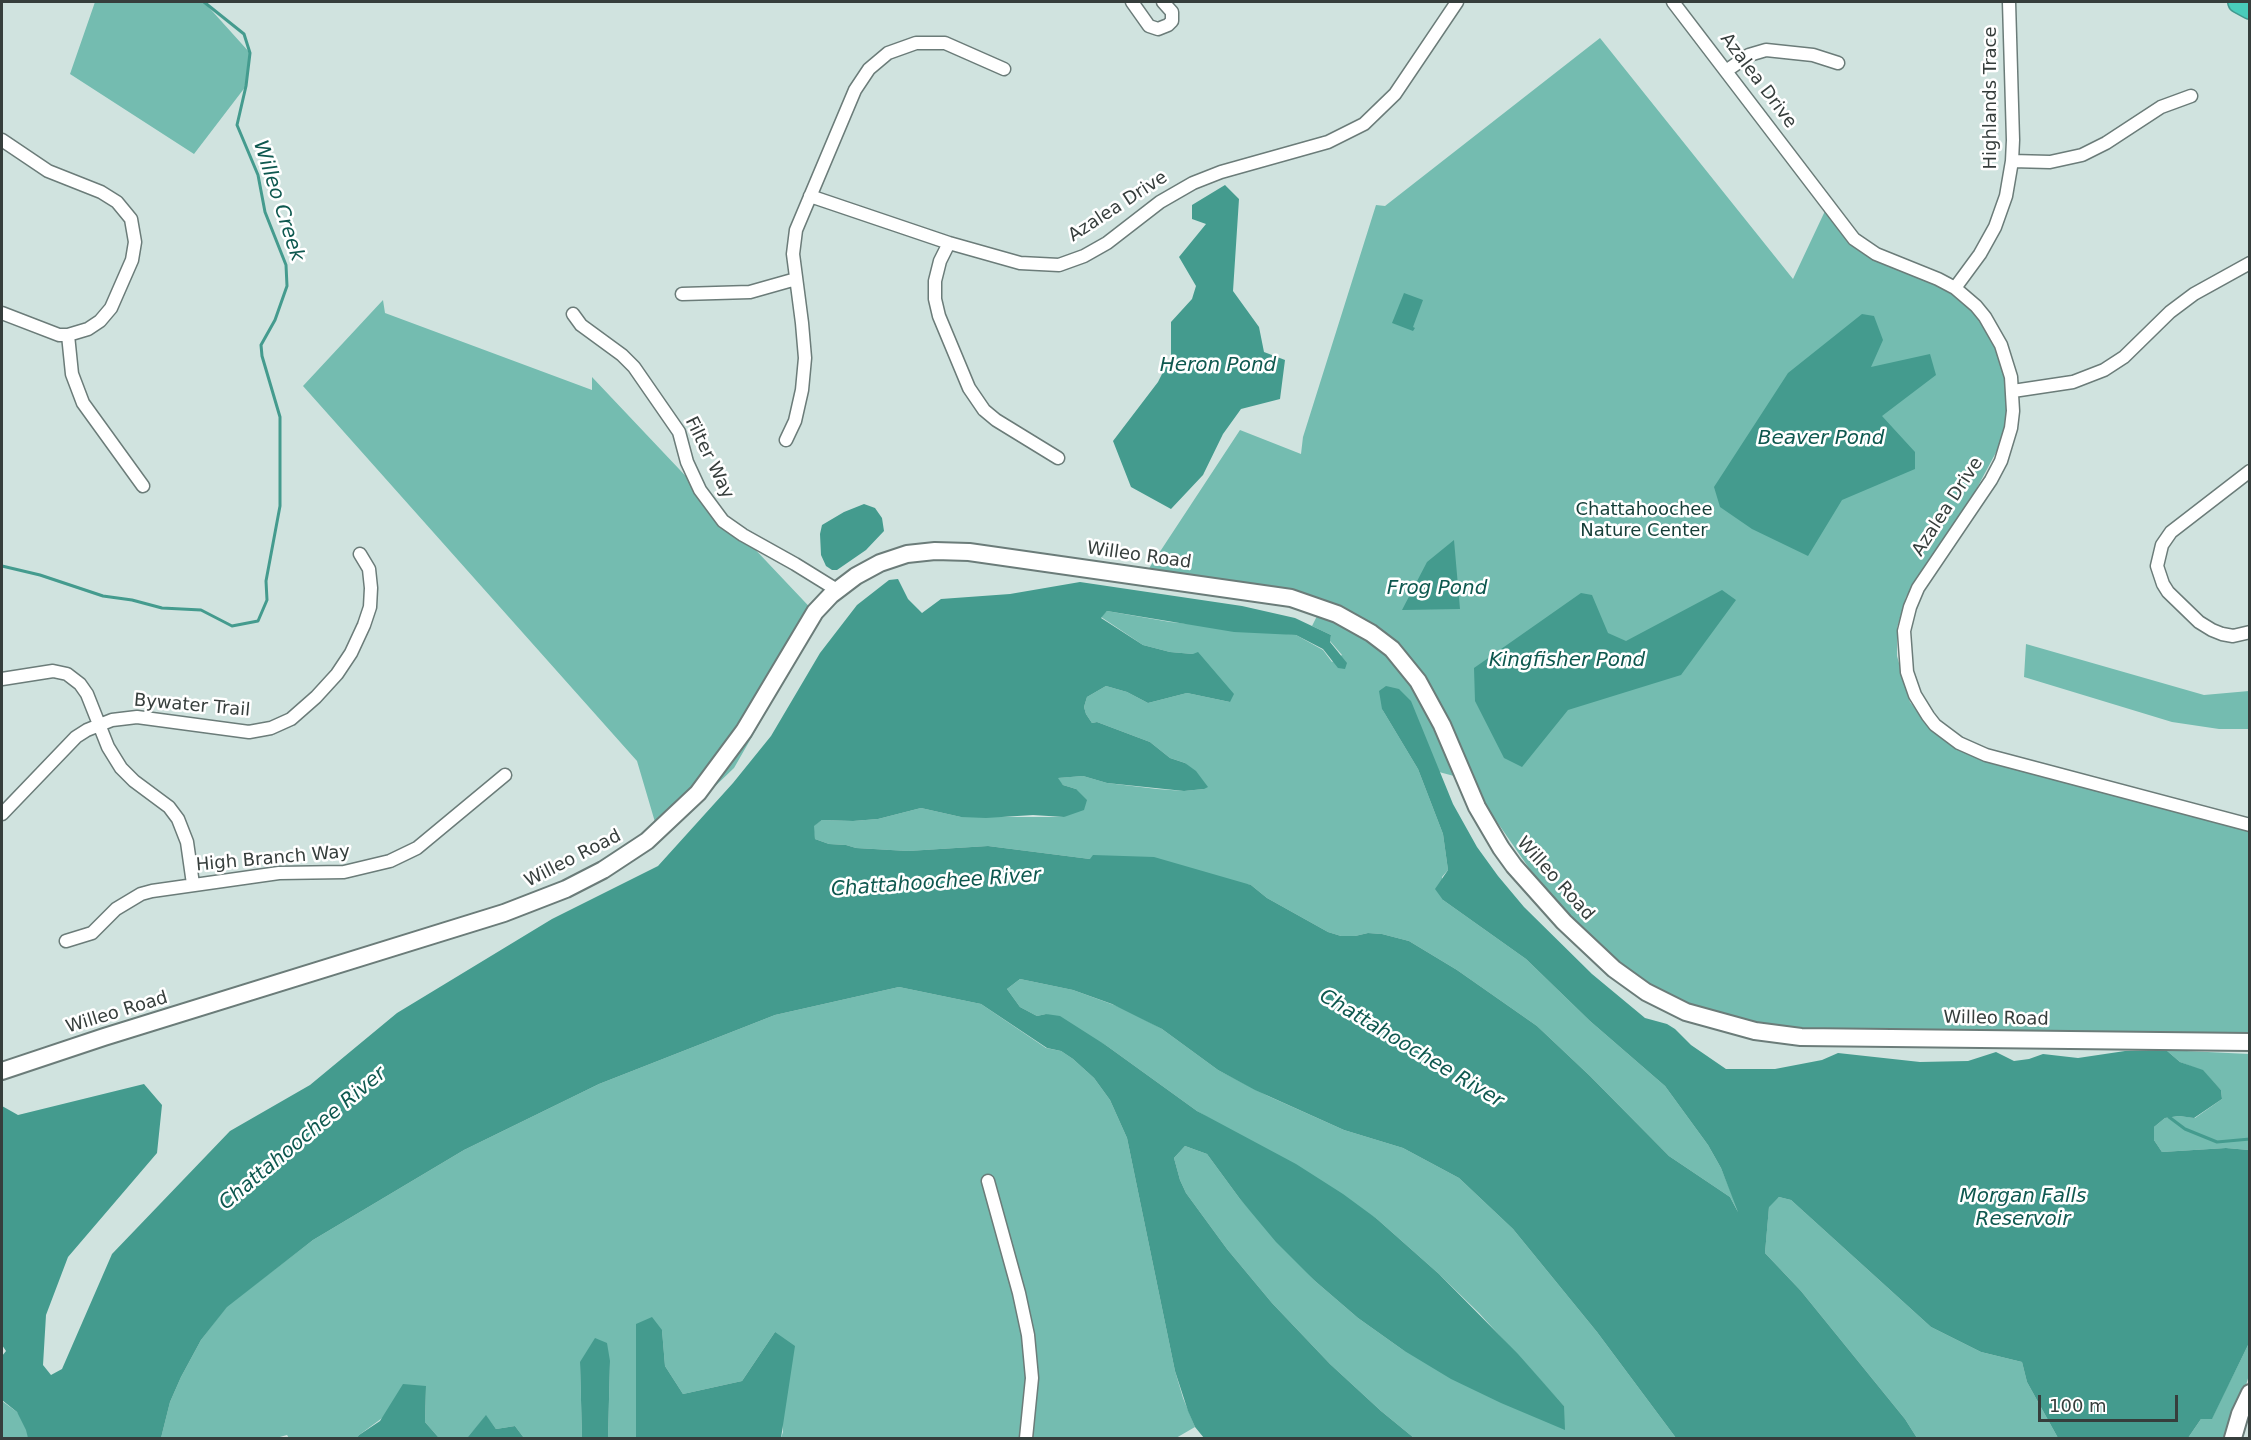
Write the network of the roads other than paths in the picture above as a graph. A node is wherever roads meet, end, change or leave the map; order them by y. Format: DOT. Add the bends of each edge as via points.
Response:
graph roads {
  1 [pos="1132,2"];
  2 [pos="1163,2"];
  3 [pos="1457,2"];
  4 [pos="1673,2"];
  5 [pos="2009,2"];
  6 [pos="2239,2"];
  7 [pos="2250,8"];
  8 [pos="1838,63"];
  9 [pos="1004,69"];
  10 [pos="1726,71"];
  11 [pos="2191,96"];
  12 [pos="2,140"];
  13 [pos="2012,161"];
  14 [pos="810,196"];
  15 [pos="949,243"];
  16 [pos="2250,263"];
  17 [pos="796,279"];
  18 [pos="1955,288"];
  19 [pos="682,294"];
  20 [pos="2,313"];
  21 [pos="573,314"];
  22 [pos="68,335"];
  23 [pos="2013,391"];
  24 [pos="786,440"];
  25 [pos="1058,458"];
  26 [pos="2250,471"];
  27 [pos="143,486"];
  28 [pos="360,554"];
  29 [pos="837,590"];
  30 [pos="2250,632"];
  31 [pos="2,679"];
  32 [pos="99,724"];
  33 [pos="505,775"];
  34 [pos="2,814"];
  35 [pos="2250,825"];
  36 [pos="193,884"];
  37 [pos="66,941"];
  38 [pos="2250,1042"];
  39 [pos="2,1071"];
  40 [pos="988,1181"];
  41 [pos="2250,1394"];
  42 [pos="1026,1438"];
  43 [pos="2233,1438"];
  1 -- 2 [label="street" via="1149,26 1158,29 1172,21 1172,12"];
  3 -- 15 [label="street, Azalea Drive" via="1395,94 1379,111 1346,134 1193,183 1160,202 1107,243 1059,264 1020,263"];
  4 -- 10 [label="street, Azalea Drive"];
  5 -- 13 [label="street, Highlands Trace"];
  6 -- 7 [label="highway"];
  8 -- 10 [label="street" via="1814,55 1766,50 1749,55"];
  9 -- 14 [label="street" via="945,43 916,43 888,54 869,69 855,90"];
  10 -- 18 [label="street, Azalea Drive" via="1854,239 1876,254"];
  11 -- 13 [label="street" via="2161,107 2082,154 2050,162"];
  12 -- 22 [label="street" via="48,171 110,196 130,219 135,234 134,251 111,308 93,326"];
  13 -- 18 [label="street, Highlands Trace" via="1995,227"];
  14 -- 15 [label="street, Azalea Drive"];
  14 -- 17 [label="street" via="796,230"];
  15 -- 25 [label="street" via="940,261 935,299 969,388 996,420"];
  16 -- 23 [label="street" via="2194,294 2104,370 2073,382"];
  17 -- 19 [label="street" via="750,292"];
  17 -- 24 [label="street" via="805,358 795,421"];
  18 -- 23 [label="street, Azalea Drive" via="1994,329 2008,364"];
  20 -- 22 [label="street" via="51,333"];
  21 -- 29 [label="street, Filter Way" via="581,325 634,367 679,432 700,490 723,521"];
  22 -- 27 [label="street" via="72,374 83,403"];
  23 -- 35 [label="street, Azalea Drive" via="2011,428 2001,461 1918,588 1906,618 1905,660 1915,695 1935,725 1973,751"];
  26 -- 30 [label="street" via="2171,532 2162,544 2157,566 2168,592 2199,622 2222,634"];
  28 -- 32 [label="street, Bywater Trail" via="369,569 371,588 364,625 337,674 291,719 249,732 137,717"];
  29 -- 38 [label="street, Willeo Road" via="894,557 921,551 969,552 1291,598 1354,622 1392,649 1418,681 1489,829 1527,882 1625,978 1665,1002 1704,1018 1755,1032 1801,1036"];
  29 -- 39 [label="street, Willeo Road" via="816,612 744,731 698,793 647,841 603,870 504,913"];
  31 -- 32 [label="street" via="43,671 67,674 87,694"];
  32 -- 34 [label="street, Bywater Trail" via="66,746"];
  32 -- 36 [label="street" via="121,768 178,819 187,842"];
  33 -- 36 [label="street, High Branch Way" via="417,848 390,861 344,873 279,873"];
  36 -- 37 [label="street, High Branch Way" via="141,894 116,909 92,933"];
  40 -- 42 [label="street" via="1028,1335 1032,1377"];
  41 -- 43 [label="street"];
}
